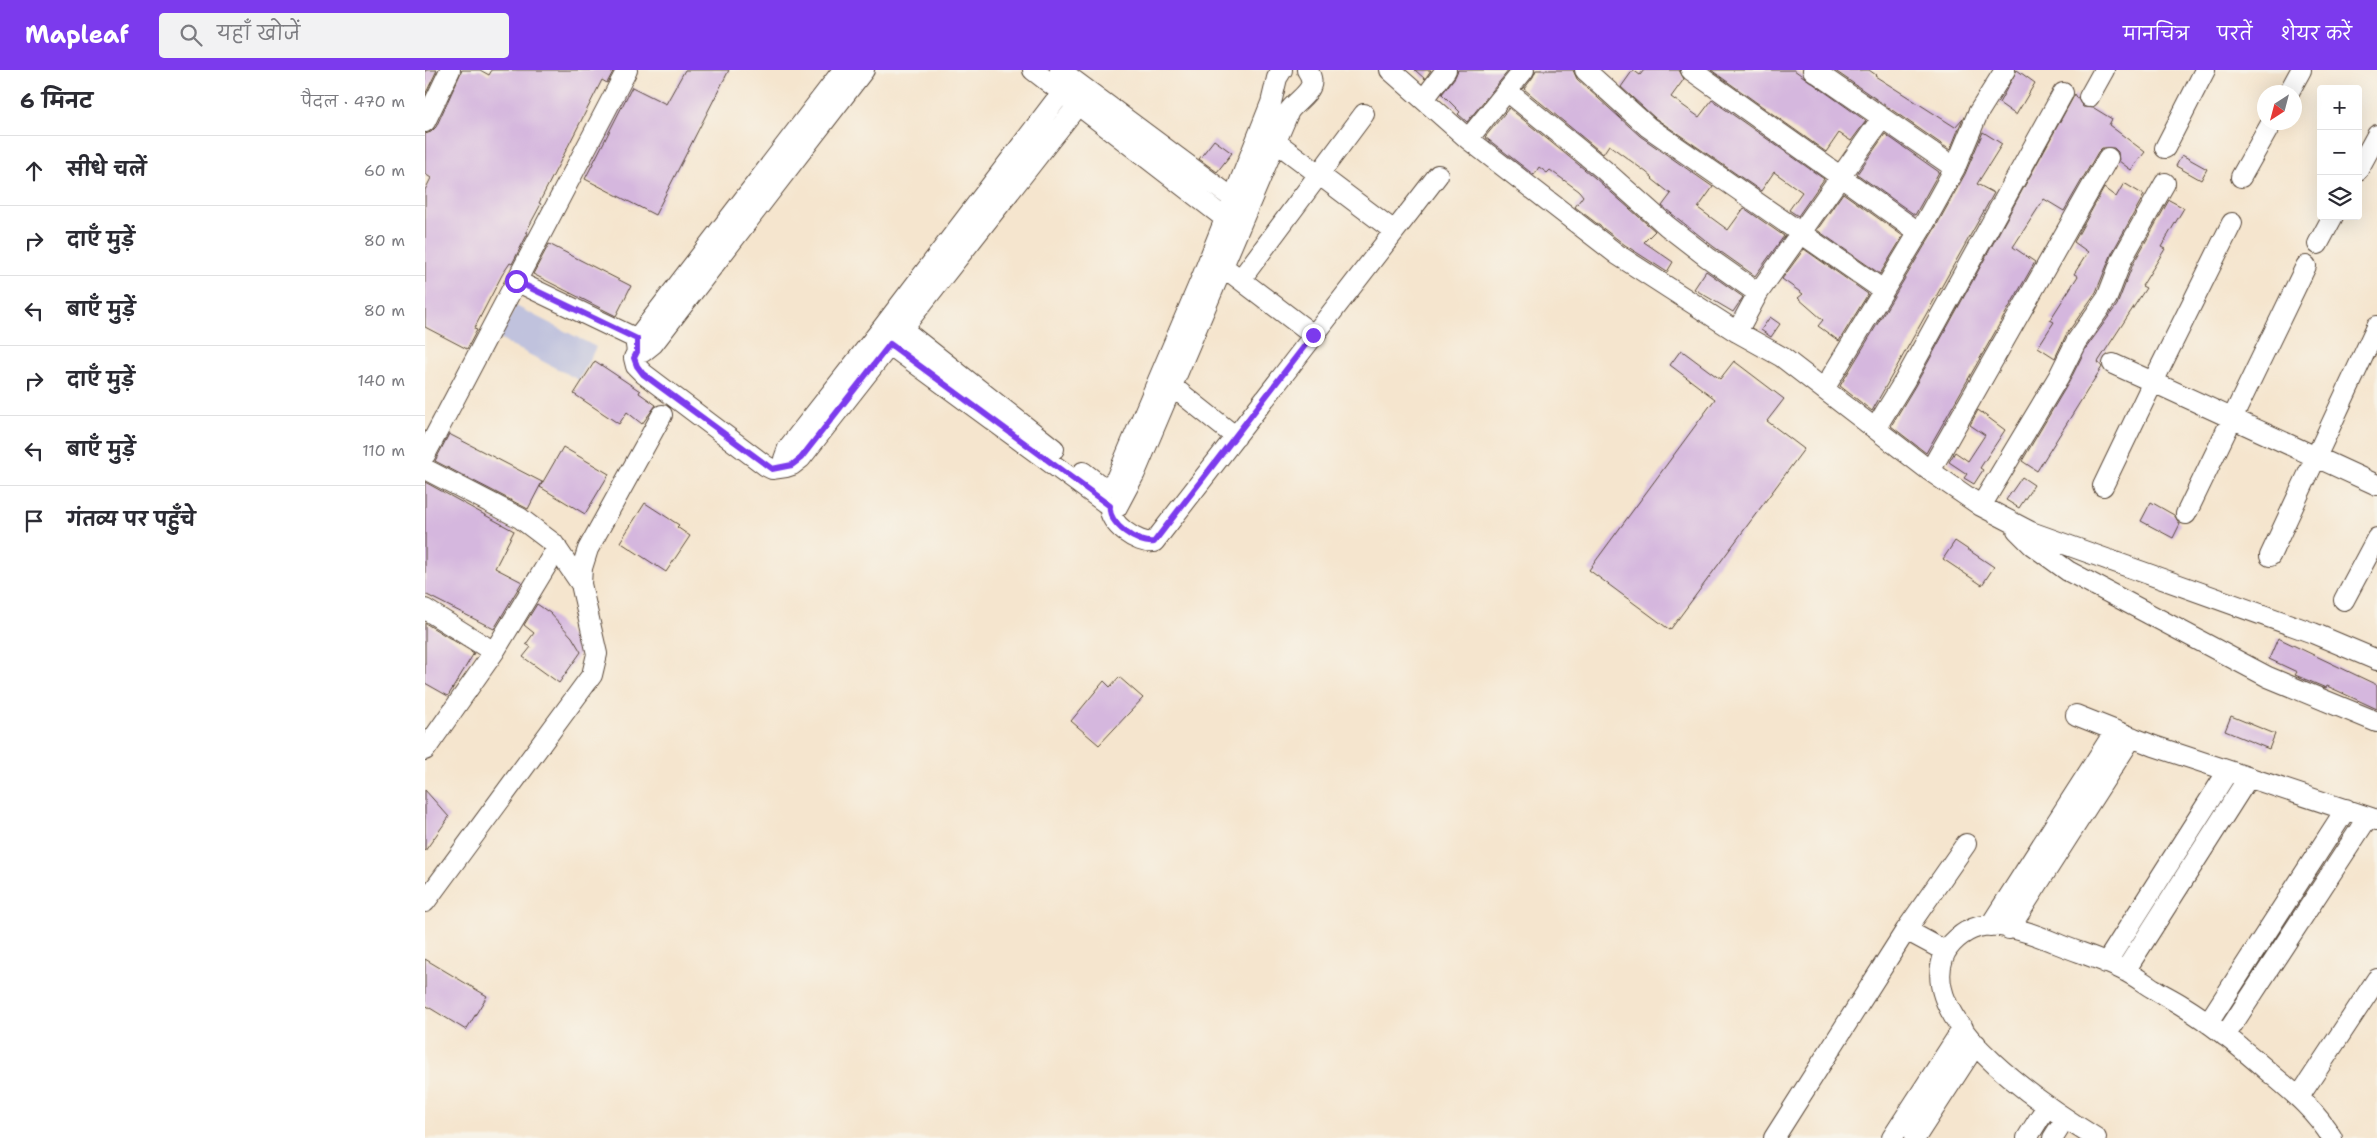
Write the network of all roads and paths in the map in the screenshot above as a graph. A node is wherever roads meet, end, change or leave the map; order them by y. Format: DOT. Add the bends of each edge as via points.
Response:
graph roads {
  1 [pos="450,70"];
  2 [pos="627,70"];
  3 [pos="843,70"];
  4 [pos="864,70"];
  5 [pos="1033,70"];
  6 [pos="1282,70"];
  7 [pos="1307,70"];
  8 [pos="1391,70"];
  9 [pos="1445,70"];
  10 [pos="1524,70"];
  11 [pos="1691,70"];
  12 [pos="1813,70"];
  13 [pos="2005,70"];
  14 [pos="2104,70"];
  15 [pos="2205,70"];
  16 [pos="2301,70"];
  17 [pos="1595,73"];
  18 [pos="1064,81"];
  19 [pos="2293,85"];
  20 [pos="1507,91"];
  21 [pos="2063,92"];
  22 [pos="2089,97"];
  23 [pos="1083,98"];
  24 [pos="1424,99"];
  25 [pos="1364,114"];
  26 [pos="1882,118"];
  27 [pos="425,122"];
  28 [pos="2267,130"];
  29 [pos="2377,136"];
  30 [pos="1468,139"];
  31 [pos="1276,142"];
  32 [pos="2165,148"];
  33 [pos="2108,158"];
  34 [pos="2362,163"];
  35 [pos="1955,168"];
  36 [pos="1319,174"];
  37 [pos="1438,175"];
  38 [pos="1840,175"];
  39 [pos="2241,177"];
  40 [pos="2165,183"];
  41 [pos="1240,205"];
  42 [pos="2331,220"];
  43 [pos="2232,223"];
  44 [pos="1232,224"];
  45 [pos="1393,231"];
  46 [pos="1801,232"];
  47 [pos="1918,232"];
  48 [pos="2318,244"];
  49 [pos="1216,262"];
  50 [pos="2306,266"];
  51 [pos="1241,279"];
  52 [pos="516,281"];
  53 [pos="1883,290"];
  54 [pos="1758,293"];
  55 [pos="2377,326"];
  56 [pos="889,332"];
  57 [pos="1737,332"];
  58 [pos="1313,335"];
  59 [pos="637,345"];
  60 [pos="2113,364"];
  61 [pos="1166,382"];
  62 [pos="2153,382"];
  63 [pos="1824,389"];
  64 [pos="662,415"];
  65 [pos="2233,418"];
  66 [pos="1875,429"];
  67 [pos="1235,437"];
  68 [pos="425,455"];
  69 [pos="2316,457"];
  70 [pos="425,469"];
  71 [pos="1930,471"];
  72 [pos="2377,485"];
  73 [pos="2103,486"];
  74 [pos="1110,506"];
  75 [pos="1981,506"];
  76 [pos="2186,514"];
  77 [pos="2008,521"];
  78 [pos="2377,538"];
  79 [pos="557,548"];
  80 [pos="2270,556"];
  81 [pos="2144,572"];
  82 [pos="581,584"];
  83 [pos="2123,599"];
  84 [pos="2344,600"];
  85 [pos="425,609"];
  86 [pos="494,652"];
  87 [pos="2377,660"];
  88 [pos="2075,715"];
  89 [pos="2377,722"];
  90 [pos="2123,734"];
  91 [pos="425,750"];
  92 [pos="2228,771"];
  93 [pos="2248,778"];
  94 [pos="2345,809"];
  95 [pos="2373,818"];
  96 [pos="1966,844"];
  97 [pos="425,902"];
  98 [pos="2000,927"];
  99 [pos="1906,930"];
  100 [pos="1945,951"];
  101 [pos="2106,963"];
  102 [pos="2125,971"];
  103 [pos="2377,980"];
  104 [pos="2207,1023"];
  105 [pos="1963,1028"];
  106 [pos="2225,1036"];
  107 [pos="1975,1044"];
  108 [pos="2299,1097"];
  109 [pos="2047,1106"];
  110 [pos="2065,1119"];
  111 [pos="1774,1138"];
  112 [pos="1892,1138"];
  113 [pos="1915,1138"];
  114 [pos="2027,1138"];
  115 [pos="2053,1138"];
  116 [pos="2097,1138"];
  117 [pos="2332,1138"];
  1 -- 27 [label="street"];
  2 -- 52 [label="street"];
  3 -- 59 [label="street"];
  4 -- 59 [label="street" via="653,344 643,352"];
  5 -- 18 [label="street"];
  6 -- 41 [label="street"];
  7 -- 31 [label="street" via="1311,78 1310,89 1289,111"];
  8 -- 24 [label="street"];
  9 -- 24 [label="street"];
  10 -- 20 [label="street"];
  11 -- 38 [label="street"];
  12 -- 26 [label="street"];
  13 -- 35 [label="street" via="1978,113"];
  14 -- 22 [label="street"];
  15 -- 32 [label="street"];
  16 -- 19 [label="street"];
  17 -- 46 [label="street" via="1648,127"];
  18 -- 23 [label="street"];
  18 -- 56 [label="street"];
  20 -- 30 [label="street"];
  20 -- 54 [label="street" via="1674,231"];
  21 -- 66 [label="street"];
  23 -- 41 [label="street"];
  23 -- 44 [label="street"];
  23 -- 56 [label="street"];
  24 -- 30 [label="street"];
  25 -- 36 [label="street"];
  26 -- 35 [label="street"];
  26 -- 38 [label="street"];
  28 -- 39 [label="street"];
  29 -- 34 [label="street"];
  30 -- 57 [label="street" via="1618,255"];
  31 -- 36 [label="street"];
  31 -- 41 [label="street"];
  33 -- 71 [label="street"];
  35 -- 47 [label="street"];
  36 -- 45 [label="street"];
  36 -- 51 [label="street"];
  37 -- 45 [label="street"];
  38 -- 46 [label="street"];
  38 -- 47 [label="street"];
  40 -- 75 [label="street" via="2122,259 2107,298 2076,342"];
  41 -- 44 [label="street"];
  42 -- 48 [label="street"];
  43 -- 62 [label="street"];
  44 -- 49 [label="street"];
  45 -- 58 [label="street"];
  46 -- 53 [label="street"];
  46 -- 54 [label="street"];
  47 -- 53 [label="street"];
  49 -- 51 [label="street"];
  49 -- 61 [label="street"];
  50 -- 65 [label="street"];
  51 -- 58 [label="street"];
  52 -- 59 [label="street"];
  52 -- 68 [label="street"];
  53 -- 63 [label="street"];
  54 -- 57 [label="street"];
  55 -- 69 [label="street"];
  56 -- 59 [label="street" via="801,458 792,465 772,469 643,374 634,358"];
  56 -- 61 [label="street" via="1101,486 1111,485 1116,479"];
  56 -- 74 [label="street"];
  57 -- 63 [label="street" via="1782,357"];
  58 -- 67 [label="street"];
  60 -- 62 [label="street"];
  61 -- 67 [label="street"];
  61 -- 74 [label="street" via="1120,504 1113,508"];
  62 -- 65 [label="street"];
  62 -- 73 [label="street"];
  63 -- 66 [label="street"];
  64 -- 82 [label="street" via="588,549"];
  65 -- 69 [label="street"];
  65 -- 76 [label="street"];
  66 -- 71 [label="street"];
  67 -- 74 [label="street" via="1154,542 1147,543 1127,532 1111,517"];
  69 -- 72 [label="street"];
  69 -- 80 [label="street"];
  70 -- 79 [label="street" via="520,518"];
  71 -- 75 [label="street"];
  75 -- 77 [label="street"];
  77 -- 81 [label="street"];
  77 -- 83 [label="street" via="2051,560"];
  78 -- 84 [label="street"];
  79 -- 82 [label="street"];
  79 -- 86 [label="street"];
  81 -- 83 [label="street"];
  81 -- 87 [label="street" via="2313,633"];
  82 -- 97 [label="street" via="597,654 592,675"];
  83 -- 89 [label="street" via="2268,677"];
  85 -- 86 [label="street"];
  86 -- 91 [label="street"];
  88 -- 90 [label="street"];
  90 -- 92 [label="street"];
  90 -- 98 [label="street"];
  92 -- 93 [label="street"];
  92 -- 101 [label="street"];
  93 -- 94 [label="street"];
  93 -- 102 [label="street"];
  94 -- 95 [label="street"];
  94 -- 104 [label="street"];
  95 -- 106 [label="street"];
  96 -- 99 [label="street"];
  98 -- 100 [label="street" via="1978,927 1961,935"];
  98 -- 101 [label="street" via="2028,932"];
  99 -- 100 [label="street"];
  99 -- 111 [label="street"];
  100 -- 105 [label="street" via="1941,983 1947,1002"];
  101 -- 102 [label="street"];
  102 -- 104 [label="street"];
  103 -- 108 [label="street"];
  104 -- 106 [label="street"];
  105 -- 107 [label="street"];
  105 -- 112 [label="street"];
  106 -- 108 [label="street"];
  107 -- 109 [label="street" via="2002,1072"];
  107 -- 113 [label="street"];
  108 -- 117 [label="street"];
  109 -- 110 [label="street"];
  109 -- 114 [label="street"];
  110 -- 115 [label="street"];
  110 -- 116 [label="street"];
}
